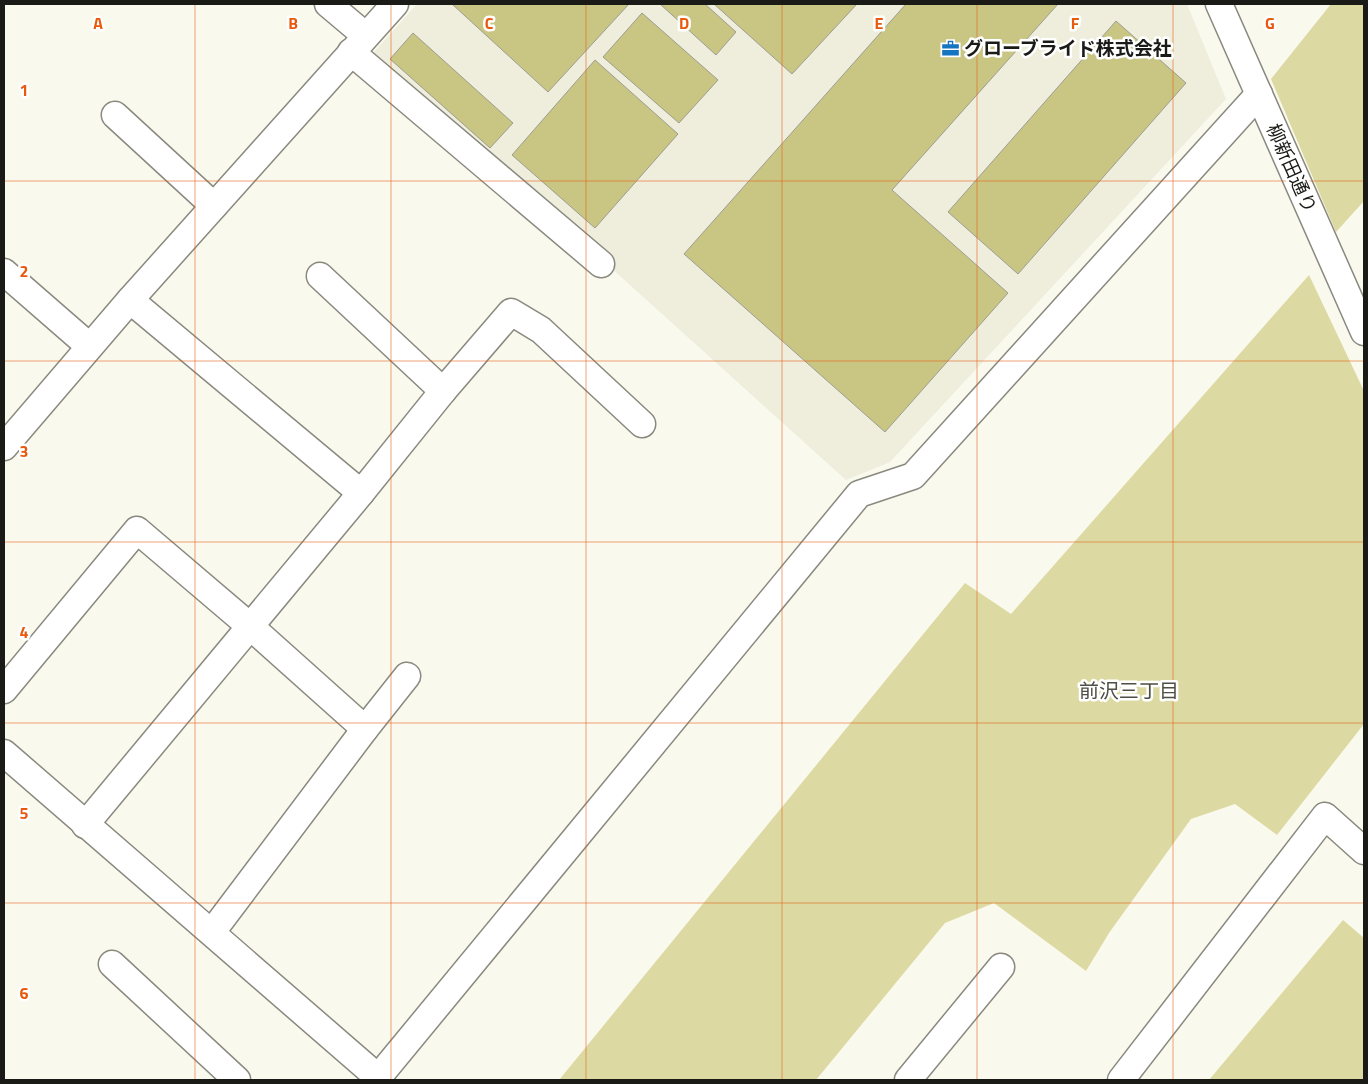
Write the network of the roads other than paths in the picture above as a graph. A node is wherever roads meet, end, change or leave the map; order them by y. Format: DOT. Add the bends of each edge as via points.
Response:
graph roads {
  1 [pos="328,4"];
  2 [pos="395,4"];
  3 [pos="1219,4"];
  4 [pos="358,44"];
  5 [pos="1259,94"];
  6 [pos="115,115"];
  7 [pos="214,206"];
  8 [pos="601,264"];
  9 [pos="4,272"];
  10 [pos="320,276"];
  11 [pos="130,300"];
  12 [pos="1364,332"];
  13 [pos="89,346"];
  14 [pos="443,391"];
  15 [pos="642,424"];
  16 [pos="4,447"];
  17 [pos="361,493"];
  18 [pos="251,627"];
  19 [pos="407,676"];
  20 [pos="4,690"];
  21 [pos="365,729"];
  22 [pos="4,753"];
  23 [pos="85,824"];
  24 [pos="1364,851"];
  25 [pos="212,932"];
  26 [pos="112,964"];
  27 [pos="1001,967"];
  28 [pos="378,1079"];
  29 [pos="237,1080"];
  30 [pos="908,1080"];
  31 [pos="1121,1080"];
  1 -- 4 [label="street"];
  2 -- 4 [label="street"];
  3 -- 5 [label="street, 柳新田通り"];
  4 -- 7 [label="street"];
  4 -- 8 [label="street"];
  5 -- 12 [label="street, 柳新田通り"];
  5 -- 28 [label="street" via="913,476 859,494"];
  6 -- 7 [label="street"];
  7 -- 11 [label="street"];
  9 -- 13 [label="street"];
  10 -- 14 [label="street"];
  11 -- 13 [label="street"];
  11 -- 17 [label="street"];
  13 -- 16 [label="street"];
  14 -- 15 [label="street" via="511,312 541,330"];
  14 -- 17 [label="street"];
  17 -- 18 [label="street"];
  18 -- 20 [label="street" via="138,530"];
  18 -- 21 [label="street"];
  18 -- 23 [label="street"];
  19 -- 21 [label="street"];
  21 -- 25 [label="street"];
  22 -- 23 [label="street"];
  23 -- 25 [label="street"];
  24 -- 31 [label="street" via="1326,816"];
  25 -- 28 [label="street"];
  26 -- 29 [label="street"];
  27 -- 30 [label="street"];
}
